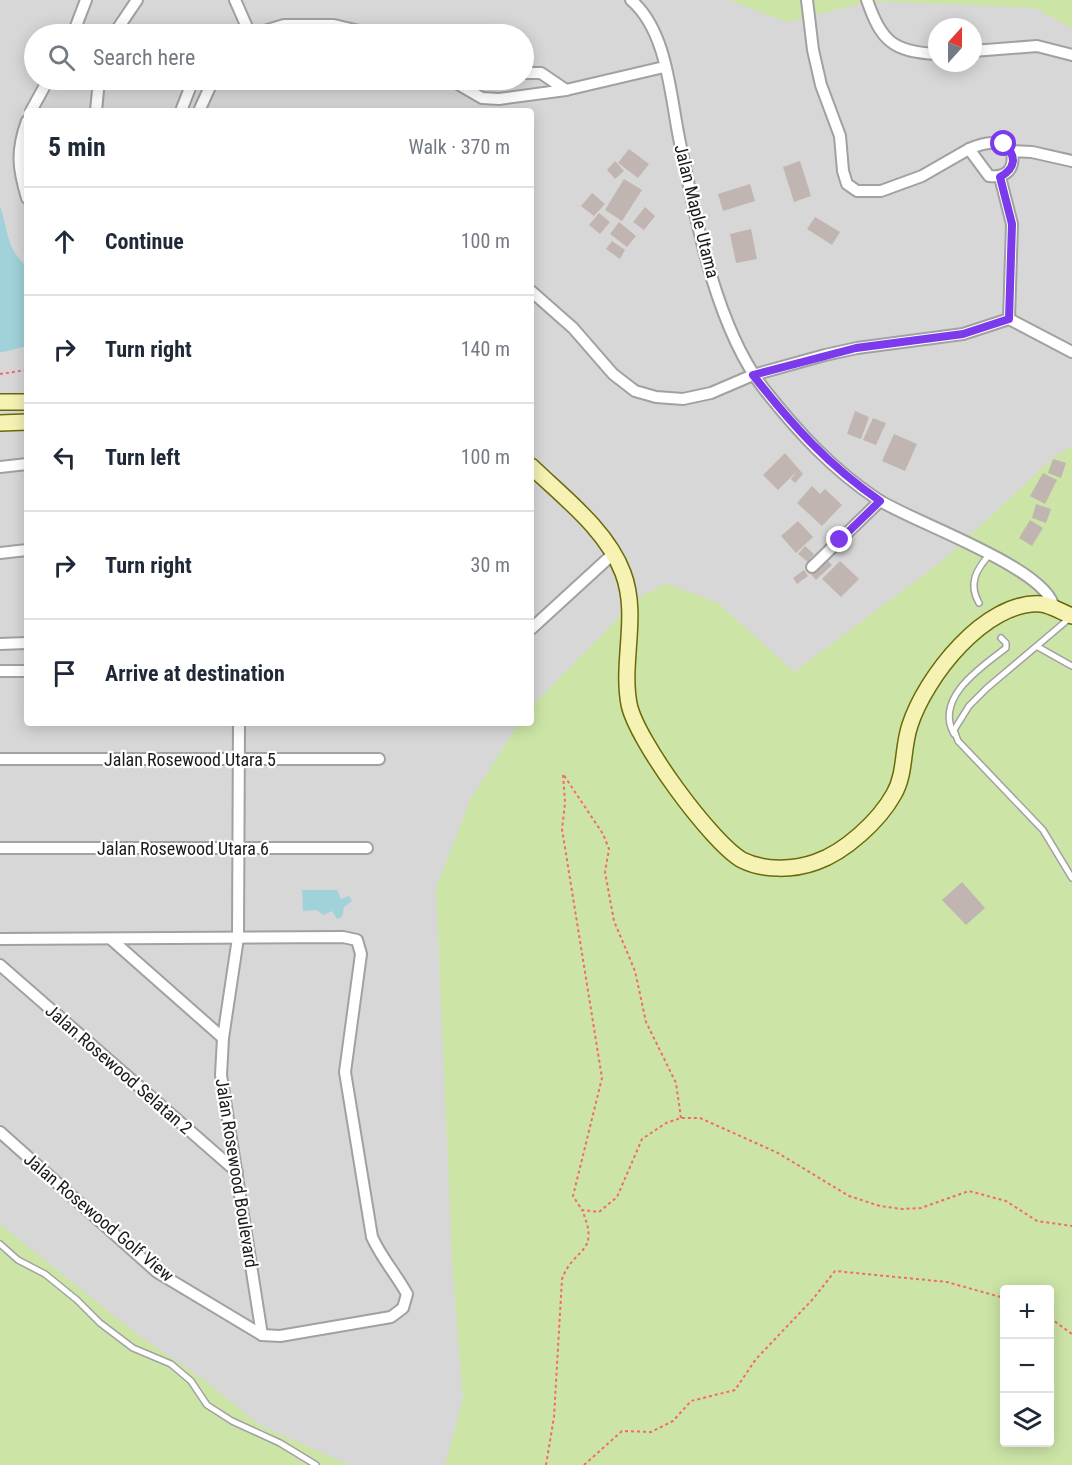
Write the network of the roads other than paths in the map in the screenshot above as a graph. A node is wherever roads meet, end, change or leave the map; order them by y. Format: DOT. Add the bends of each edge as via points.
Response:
graph roads {
  1 [pos="86,0"];
  2 [pos="137,0"];
  3 [pos="235,0"];
  4 [pos="631,0"];
  5 [pos="807,0"];
  6 [pos="867,0"];
  7 [pos="77,24"];
  8 [pos="121,24"];
  9 [pos="247,24"];
  10 [pos="982,50"];
  11 [pos="928,53"];
  12 [pos="1072,55"];
  13 [pos="664,66"];
  14 [pos="534,73"];
  15 [pos="43,90"];
  16 [pos="98,90"];
  17 [pos="189,90"];
  18 [pos="208,90"];
  19 [pos="468,90"];
  20 [pos="566,90"];
  21 [pos="33,108"];
  22 [pos="96,108"];
  23 [pos="182,108"];
  24 [pos="200,108"];
  25 [pos="24,130"];
  26 [pos="969,149"];
  27 [pos="1012,151"];
  28 [pos="1072,161"];
  29 [pos="1000,177"];
  30 [pos="24,188"];
  31 [pos="534,294"];
  32 [pos="1009,319"];
  33 [pos="1072,352"];
  34 [pos="753,375"];
  35 [pos="0,402"];
  36 [pos="24,402"];
  37 [pos="24,422"];
  38 [pos="0,423"];
  39 [pos="24,464"];
  40 [pos="0,467"];
  41 [pos="534,469"];
  42 [pos="880,501"];
  43 [pos="24,550"];
  44 [pos="0,553"];
  45 [pos="614,553"];
  46 [pos="989,555"];
  47 [pos="812,567"];
  48 [pos="979,603"];
  49 [pos="1054,609"];
  50 [pos="1072,616"];
  51 [pos="534,626"];
  52 [pos="1001,638"];
  53 [pos="24,643"];
  54 [pos="0,644"];
  55 [pos="1038,647"];
  56 [pos="1072,666"];
  57 [pos="0,671"];
  58 [pos="24,671"];
  59 [pos="239,726"];
  60 [pos="958,741"];
  61 [pos="0,759"];
  62 [pos="239,759"];
  63 [pos="380,759"];
  64 [pos="0,848"];
  65 [pos="238,848"];
  66 [pos="366,848"];
  67 [pos="1072,878"];
  68 [pos="238,938"];
  69 [pos="0,939"];
  70 [pos="112,940"];
  71 [pos="0,965"];
  72 [pos="223,1038"];
  73 [pos="0,1132"];
  74 [pos="237,1172"];
  75 [pos="0,1244"];
  76 [pos="262,1335"];
  77 [pos="316,1465"];
  1 -- 7 [label="street"];
  2 -- 8 [label="street"];
  3 -- 9 [label="street"];
  4 -- 13 [label="street, Jalan Maple Utama" via="644,11 662,46"];
  5 -- 26 [label="street" via="813,50 840,136 847,184 857,191 881,191 922,176"];
  6 -- 11 [label="street" via="887,42 904,50"];
  10 -- 12 [label="street" via="1037,46"];
  13 -- 20 [label="street"];
  13 -- 34 [label="street, Jalan Maple Utama" via="706,260"];
  14 -- 20 [label="street" via="541,73"];
  15 -- 21 [label="street"];
  16 -- 22 [label="street"];
  17 -- 23 [label="street"];
  18 -- 24 [label="street"];
  19 -- 20 [label="street" via="482,98 500,99"];
  25 -- 30 [label="street" via="19,170"];
  26 -- 27 [label="street" via="993,142"];
  26 -- 29 [label="street" via="989,176"];
  27 -- 28 [label="street"];
  27 -- 29 [label="street" via="1014,162 1009,172"];
  29 -- 32 [label="street" via="1012,224"];
  31 -- 34 [label="street" via="573,327 613,374 635,391 683,399 711,393"];
  32 -- 33 [label="street"];
  32 -- 34 [label="street" via="963,334 856,348"];
  34 -- 42 [label="street, Jalan Maple Utama" via="834,467"];
  35 -- 36 [label="street"];
  37 -- 38 [label="street"];
  39 -- 40 [label="street"];
  41 -- 45 [label="street"];
  42 -- 46 [label="street, Jalan Maple Utama"];
  42 -- 47 [label="street"];
  43 -- 44 [label="street"];
  45 -- 49 [label="street" via="630,601 626,682 641,735 727,848 743,860 766,867 792,868 817,862 843,847 877,816 894,794 918,702 958,649 988,620 1017,606 1043,604"];
  45 -- 51 [label="street"];
  46 -- 48 [label="lane" via="974,579 974,594"];
  46 -- 49 [label="street, Jalan Maple Utama" via="1037,583 1054,601"];
  49 -- 50 [label="street"];
  50 -- 55 [label="lane"];
  52 -- 60 [label="lane" via="1006,648 982,667 952,701 948,715"];
  53 -- 54 [label="street"];
  55 -- 56 [label="lane"];
  55 -- 60 [label="lane" via="969,706 954,730"];
  57 -- 58 [label="street"];
  59 -- 62 [label="street, Jalan Rosewood Boulevard"];
  60 -- 67 [label="lane" via="1042,830"];
  61 -- 62 [label="street, Jalan Rosewood Utara 5"];
  62 -- 63 [label="street, Jalan Rosewood Utara 5"];
  62 -- 65 [label="street, Jalan Rosewood Boulevard"];
  64 -- 65 [label="street, Jalan Rosewood Utara 6"];
  65 -- 66 [label="street, Jalan Rosewood Utara 6"];
  65 -- 68 [label="street, Jalan Rosewood Boulevard"];
  68 -- 70 [label="street"];
  68 -- 72 [label="street, Jalan Rosewood Boulevard"];
  68 -- 76 [label="street" via="357,940 361,954 345,1072 372,1237 383,1261 407,1294 403,1308 391,1317 280,1336"];
  69 -- 70 [label="street"];
  70 -- 72 [label="street"];
  71 -- 74 [label="street, Jalan Rosewood Selatan 2"];
  72 -- 74 [label="street, Jalan Rosewood Boulevard" via="221,1075"];
  73 -- 76 [label="street, Jalan Rosewood Golf View" via="157,1272"];
  74 -- 76 [label="street, Jalan Rosewood Boulevard"];
  75 -- 77 [label="lane" via="18,1260 45,1274 133,1348 171,1364 191,1381 207,1405"];
}
